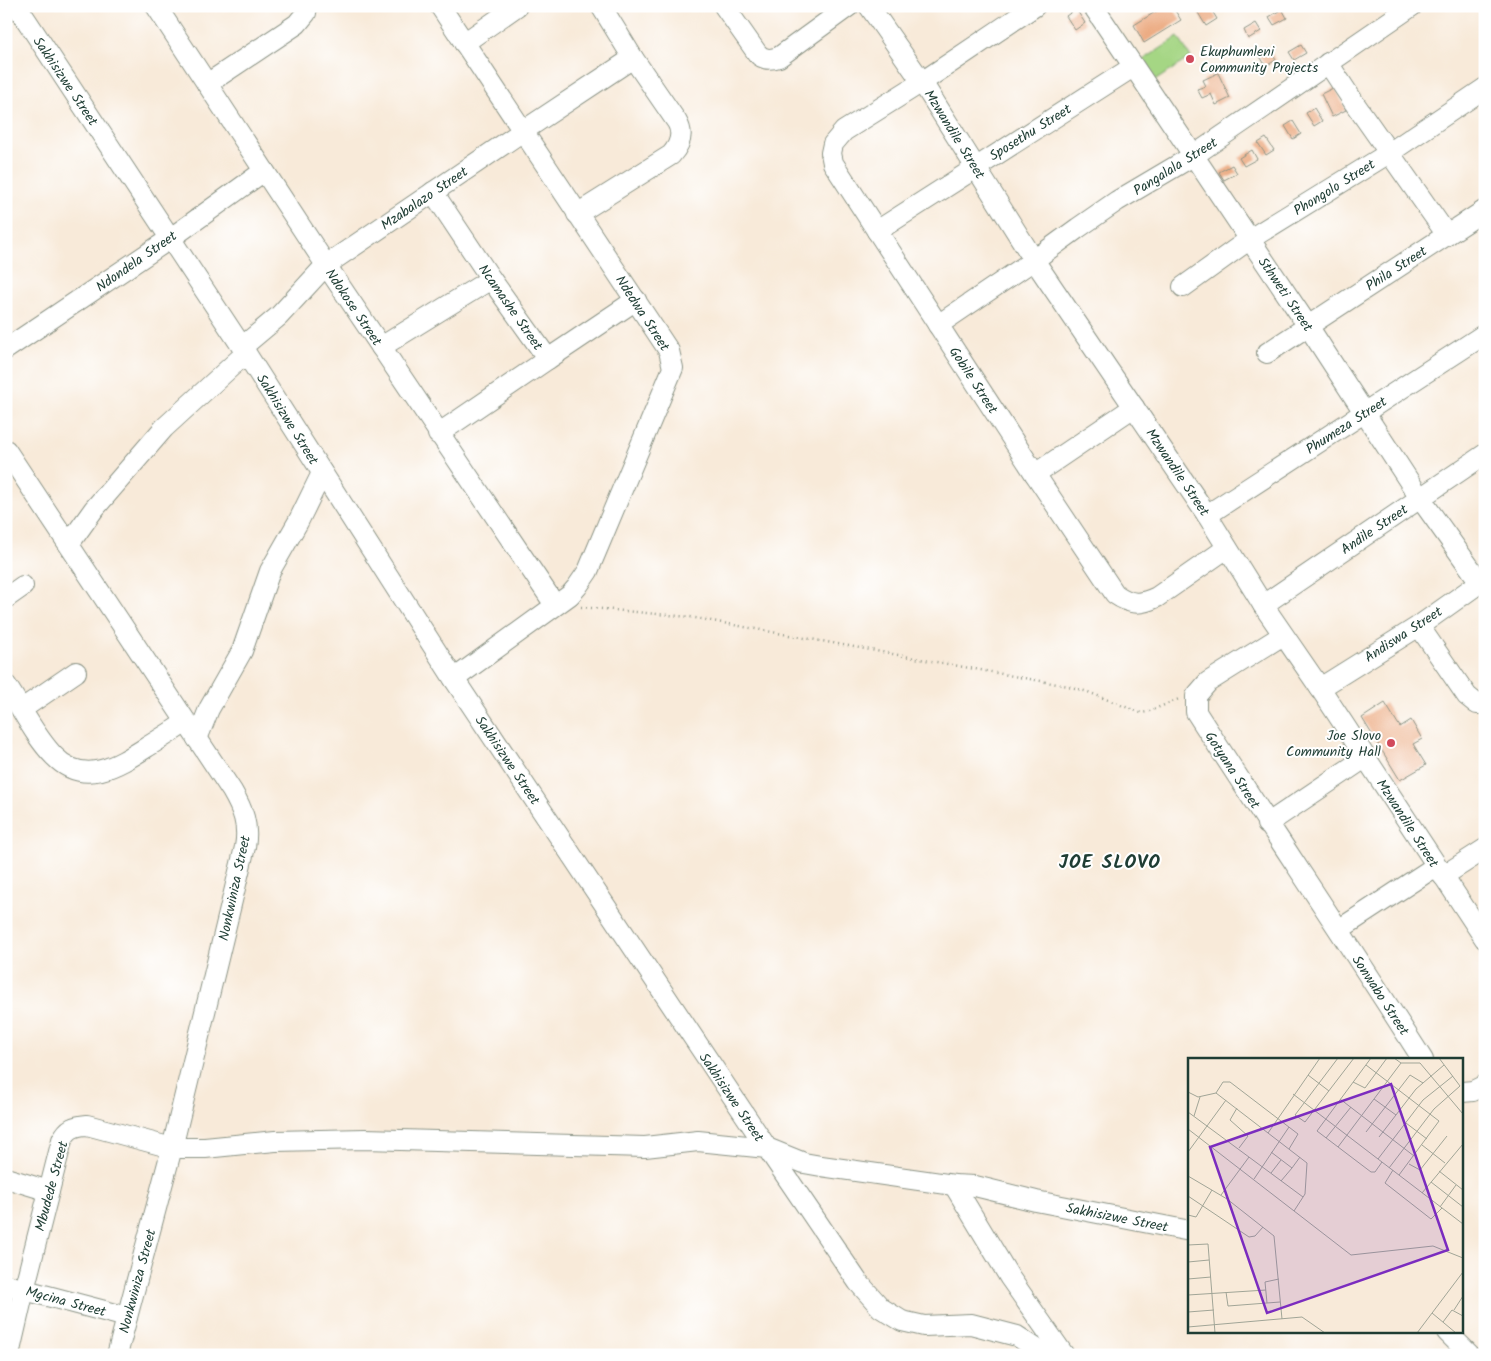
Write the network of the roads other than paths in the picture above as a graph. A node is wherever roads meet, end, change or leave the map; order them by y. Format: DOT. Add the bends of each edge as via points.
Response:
graph roads {
  1 [pos="17,6"];
  2 [pos="156,6"];
  3 [pos="306,6"];
  4 [pos="440,6"];
  5 [pos="517,6"];
  6 [pos="601,6"];
  7 [pos="724,6"];
  8 [pos="849,6"];
  9 [pos="868,6"];
  10 [pos="1035,6"];
  11 [pos="1093,6"];
  12 [pos="1412,6"];
  13 [pos="464,43"];
  14 [pos="633,58"];
  15 [pos="1328,63"];
  16 [pos="1133,66"];
  17 [pos="922,82"];
  18 [pos="207,84"];
  19 [pos="1485,88"];
  20 [pos="523,130"];
  21 [pos="1389,153"];
  22 [pos="1193,156"];
  23 [pos="975,167"];
  24 [pos="264,171"];
  25 [pos="433,192"];
  26 [pos="1485,210"];
  27 [pos="577,214"];
  28 [pos="877,231"];
  29 [pos="1447,235"];
  30 [pos="171,238"];
  31 [pos="1250,239"];
  32 [pos="1034,260"];
  33 [pos="326,265"];
  34 [pos="491,279"];
  35 [pos="1183,286"];
  36 [pos="636,300"];
  37 [pos="938,325"];
  38 [pos="1308,326"];
  39 [pos="1485,334"];
  40 [pos="381,347"];
  41 [pos="6,349"];
  42 [pos="244,350"];
  43 [pos="1267,353"];
  44 [pos="548,358"];
  45 [pos="1134,407"];
  46 [pos="1364,414"];
  47 [pos="438,434"];
  48 [pos="1485,454"];
  49 [pos="9,461"];
  50 [pos="322,472"];
  51 [pos="1035,474"];
  52 [pos="1420,498"];
  53 [pos="1207,515"];
  54 [pos="69,544"];
  55 [pos="1227,548"];
  56 [pos="1482,581"];
  57 [pos="23,586"];
  58 [pos="6,598"];
  59 [pos="555,605"];
  60 [pos="1263,605"];
  61 [pos="1419,626"];
  62 [pos="1283,634"];
  63 [pos="76,672"];
  64 [pos="454,679"];
  65 [pos="6,685"];
  66 [pos="1320,688"];
  67 [pos="1485,704"];
  68 [pos="22,709"];
  69 [pos="186,722"];
  70 [pos="198,739"];
  71 [pos="1365,758"];
  72 [pos="1268,824"];
  73 [pos="1485,849"];
  74 [pos="1440,871"];
  75 [pos="1340,930"];
  76 [pos="1485,939"];
  77 [pos="1422,1058"];
  78 [pos="1485,1085"];
  79 [pos="1464,1092"];
  80 [pos="172,1148"];
  81 [pos="767,1148"];
  82 [pos="6,1178"];
  83 [pos="954,1185"];
  84 [pos="49,1191"];
  85 [pos="1188,1231"];
  86 [pos="15,1287"];
  87 [pos="127,1317"];
  88 [pos="1449,1334"];
  89 [pos="9,1355"];
  90 [pos="117,1355"];
  91 [pos="1046,1355"];
  92 [pos="1064,1355"];
  93 [pos="1470,1355"];
  1 -- 30 [label="street, Sakhisizwe Street"];
  2 -- 18 [label="street, Ndokose Street"];
  3 -- 18 [label="street" via="306,13 297,24"];
  4 -- 13 [label="street, Ndedwa Street"];
  5 -- 13 [label="street"];
  6 -- 14 [label="street"];
  7 -- 8 [label="street" via="760,57 766,59 779,57"];
  9 -- 17 [label="street, Mzwandile Street"];
  10 -- 17 [label="street"];
  11 -- 16 [label="street, Sthweti Street"];
  12 -- 15 [label="street, Pangalala Street"];
  13 -- 20 [label="street, Ndedwa Street"];
  14 -- 20 [label="street, Mzabalazo Street"];
  14 -- 27 [label="street" via="680,128 677,147 671,155"];
  15 -- 21 [label="street"];
  15 -- 22 [label="street, Pangalala Street"];
  16 -- 22 [label="street, Sthweti Street"];
  16 -- 23 [label="street, Sposethu Street"];
  17 -- 23 [label="street, Mzwandile Street"];
  17 -- 28 [label="street, Gobile Street" via="844,131 830,153 832,163"];
  18 -- 24 [label="street, Ndokose Street"];
  19 -- 21 [label="street, Phongolo Street"];
  20 -- 25 [label="street, Mzabalazo Street"];
  20 -- 27 [label="street, Ndedwa Street"];
  21 -- 29 [label="street"];
  21 -- 31 [label="street, Phongolo Street"];
  22 -- 31 [label="street, Sthweti Street"];
  22 -- 32 [label="street, Pangalala Street" via="1117,201"];
  23 -- 28 [label="street, Sposethu Street"];
  23 -- 32 [label="street, Mzwandile Street"];
  24 -- 30 [label="street, Ndondela Street"];
  24 -- 33 [label="street, Ndokose Street"];
  25 -- 33 [label="street, Mzabalazo Street"];
  25 -- 34 [label="street, Ncamashe Street"];
  26 -- 29 [label="street, Phila Street"];
  27 -- 36 [label="street, Ndedwa Street"];
  28 -- 37 [label="street, Gobile Street"];
  29 -- 38 [label="street, Phila Street"];
  30 -- 41 [label="street, Ndondela Street"];
  30 -- 42 [label="street, Sakhisizwe Street"];
  31 -- 35 [label="street, Phongolo Street"];
  31 -- 38 [label="street, Sthweti Street"];
  32 -- 37 [label="street, Pangalala Street"];
  32 -- 45 [label="street, Mzwandile Street"];
  33 -- 40 [label="street, Ndokose Street"];
  33 -- 42 [label="street, Mzabalazo Street"];
  34 -- 40 [label="street"];
  34 -- 44 [label="street, Ncamashe Street"];
  36 -- 44 [label="street, Ncamashe Street"];
  36 -- 59 [label="street, Ndedwa Street" via="669,351 673,368 588,571 577,587"];
  37 -- 51 [label="street, Gobile Street"];
  38 -- 43 [label="street, Phila Street"];
  38 -- 46 [label="street, Sthweti Street"];
  39 -- 46 [label="street, Phumeza Street"];
  40 -- 47 [label="street, Ndokose Street"];
  42 -- 50 [label="street, Sakhisizwe Street"];
  42 -- 54 [label="street, Mzabalazo Street" via="164,428 84,520"];
  44 -- 47 [label="street"];
  45 -- 51 [label="street"];
  45 -- 53 [label="street, Mzwandile Street"];
  46 -- 52 [label="street, Sthweti Street"];
  46 -- 53 [label="street, Phumeza Street"];
  47 -- 59 [label="street, Ndokose Street"];
  48 -- 52 [label="street, Andile Street"];
  49 -- 54 [label="street, Nonkwiniza Street"];
  50 -- 64 [label="street, Sakhisizwe Street"];
  50 -- 70 [label="street" via="270,571 245,644 209,709"];
  51 -- 55 [label="street, Gobile Street" via="1115,594 1125,601 1146,602 1157,597"];
  52 -- 56 [label="street, Sthweti Street"];
  52 -- 60 [label="street, Andile Street"];
  53 -- 55 [label="street, Mzwandile Street"];
  54 -- 69 [label="street, Nonkwiniza Street"];
  55 -- 60 [label="street, Mzwandile Street"];
  56 -- 61 [label="street, Andiswa Street"];
  57 -- 58 [label="street"];
  59 -- 64 [label="street, Ndedwa Street"];
  60 -- 62 [label="street, Mzwandile Street"];
  61 -- 66 [label="street, Andiswa Street"];
  61 -- 67 [label="street" via="1467,696 1477,704"];
  62 -- 66 [label="street, Mzwandile Street"];
  62 -- 72 [label="street, Gotyana Street" via="1208,682 1196,696 1196,712"];
  63 -- 68 [label="street"];
  64 -- 81 [label="street, Sakhisizwe Street"];
  65 -- 68 [label="street"];
  66 -- 71 [label="street, Mzwandile Street"];
  68 -- 69 [label="street" via="54,756 70,768 87,772 113,767"];
  69 -- 70 [label="street, Nonkwiniza Street"];
  70 -- 80 [label="street, Nonkwiniza Street" via="240,805 247,837"];
  71 -- 72 [label="street"];
  71 -- 74 [label="street, Mzwandile Street"];
  72 -- 75 [label="street, Gotyana Street"];
  73 -- 74 [label="street"];
  74 -- 75 [label="street"];
  74 -- 76 [label="street, Mzwandile Street"];
  75 -- 77 [label="street, Sonwabo Street"];
  78 -- 79 [label="street"];
  80 -- 81 [label="street" via="365,1139 645,1147 698,1141"];
  80 -- 84 [label="street, Mbudede Street" via="87,1125 75,1126 67,1130 62,1140"];
  80 -- 87 [label="street, Nonkwiniza Street"];
  81 -- 83 [label="street, Sakhisizwe Street" via="812,1165"];
  81 -- 91 [label="street" via="858,1282 881,1308 902,1321 924,1326 971,1324 1017,1336"];
  82 -- 84 [label="street"];
  83 -- 85 [label="street, Sakhisizwe Street" via="975,1186"];
  83 -- 92 [label="street" via="1010,1278"];
  84 -- 86 [label="street, Mbudede Street"];
  86 -- 87 [label="street, Mgcina Street"];
  86 -- 89 [label="street, Mbudede Street"];
  87 -- 90 [label="street, Nonkwiniza Street"];
  88 -- 93 [label="street"];
}
